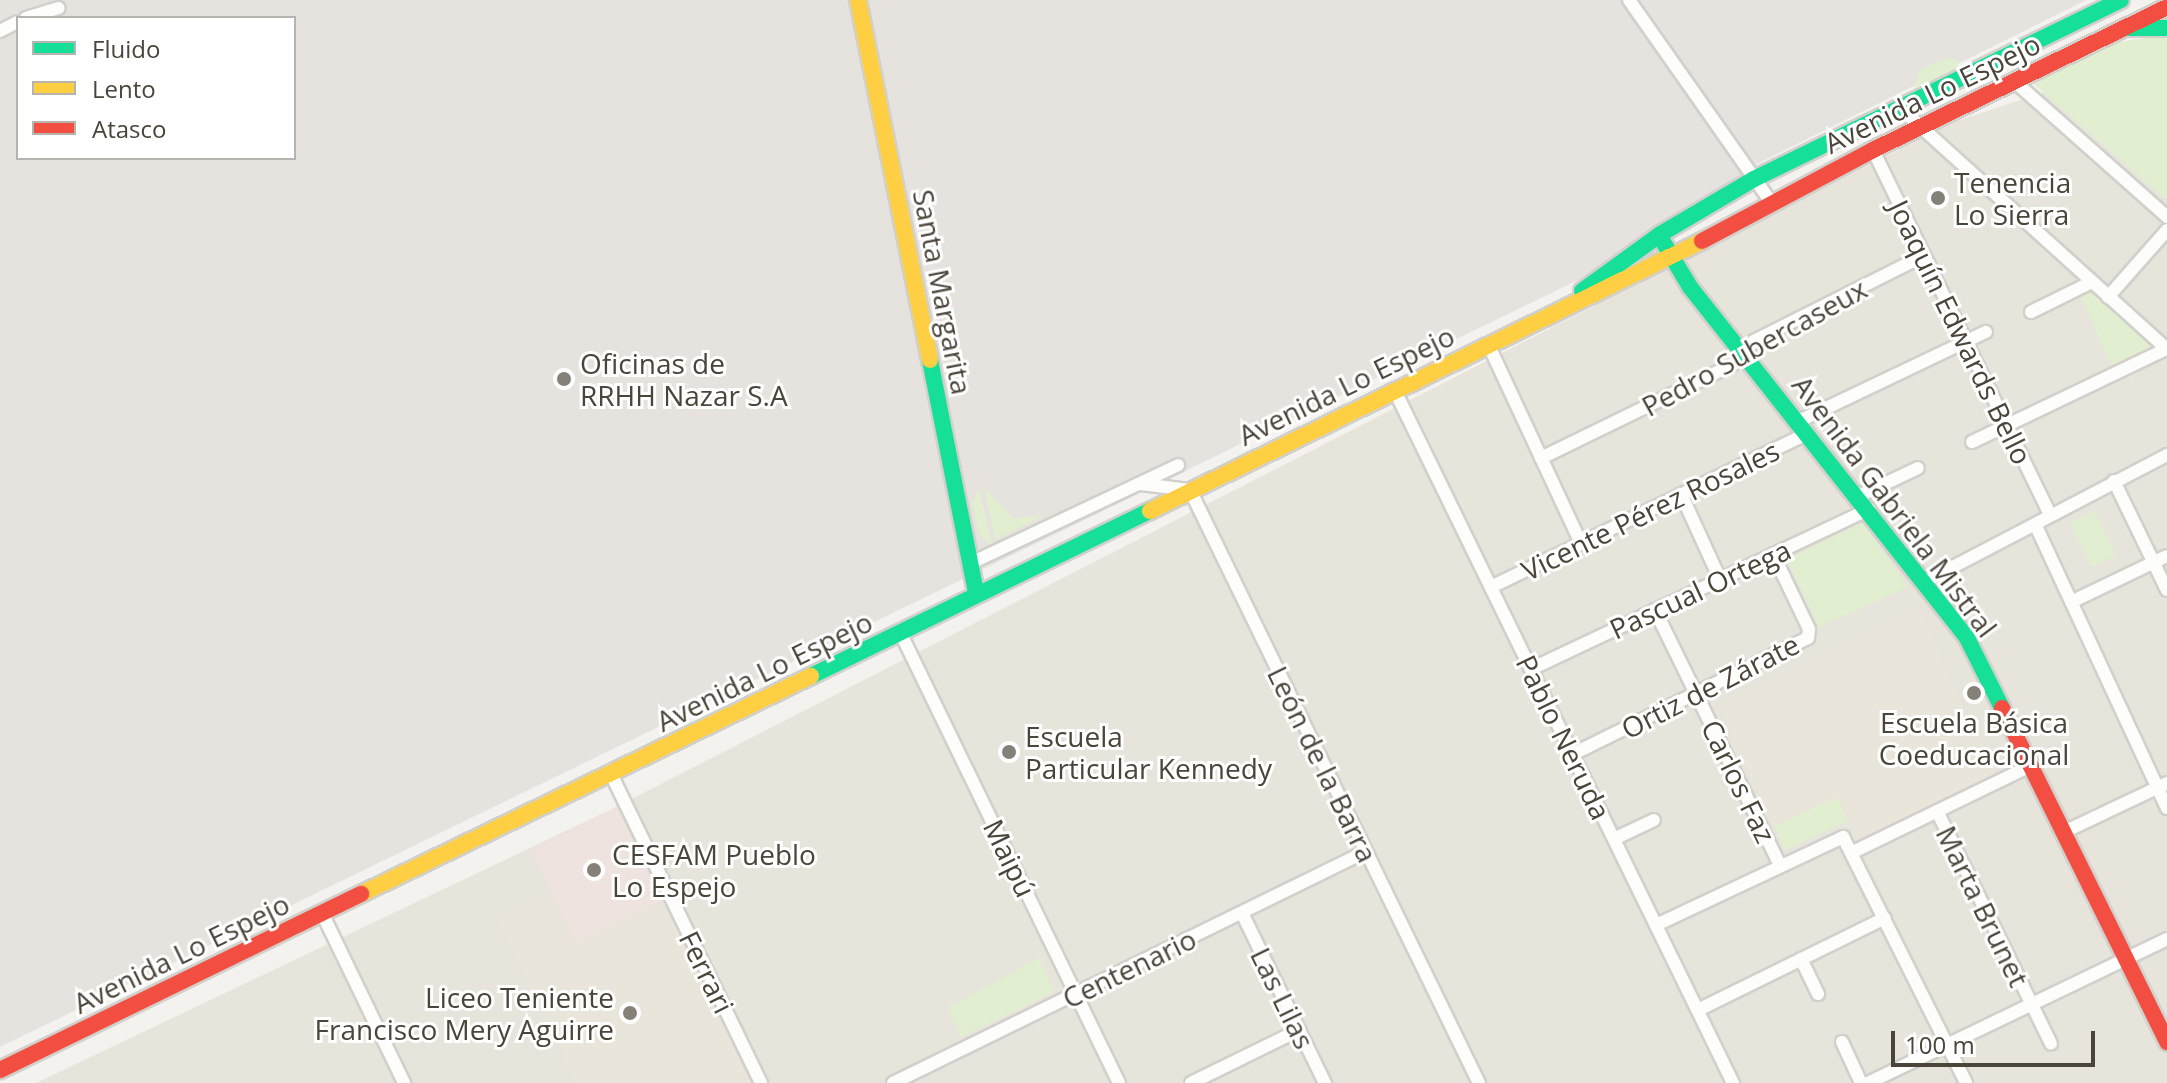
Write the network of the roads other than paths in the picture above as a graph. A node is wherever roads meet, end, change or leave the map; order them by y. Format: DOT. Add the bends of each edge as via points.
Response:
graph roads {
  1 [pos="858,0"];
  2 [pos="1629,0"];
  3 [pos="2121,0"];
  4 [pos="2166,7"];
  5 [pos="59,8"];
  6 [pos="33,16"];
  7 [pos="2080,20"];
  8 [pos="2125,28"];
  9 [pos="2167,28"];
  10 [pos="2092,43"];
  11 [pos="2014,81"];
  12 [pos="1899,107"];
  13 [pos="1921,127"];
  14 [pos="1873,150"];
  15 [pos="1754,179"];
  16 [pos="1771,202"];
  17 [pos="2167,217"];
  18 [pos="2167,230"];
  19 [pos="1659,235"];
  20 [pos="1923,256"];
  21 [pos="1672,257"];
  22 [pos="2092,282"];
  23 [pos="2108,297"];
  24 [pos="2031,312"];
  25 [pos="1550,315"];
  26 [pos="1986,332"];
  27 [pos="1964,342"];
  28 [pos="1489,346"];
  29 [pos="2167,349"];
  30 [pos="1744,352"];
  31 [pos="1395,391"];
  32 [pos="2005,426"];
  33 [pos="1803,427"];
  34 [pos="1972,442"];
  35 [pos="2167,455"];
  36 [pos="1541,458"];
  37 [pos="1178,465"];
  38 [pos="1918,468"];
  39 [pos="2114,481"];
  40 [pos="1140,484"];
  41 [pos="1190,490"];
  42 [pos="1681,494"];
  43 [pos="1864,502"];
  44 [pos="2050,514"];
  45 [pos="2036,526"];
  46 [pos="1581,543"];
  47 [pos="1773,554"];
  48 [pos="2167,556"];
  49 [pos="2154,562"];
  50 [pos="971,563"];
  51 [pos="1720,579"];
  52 [pos="1926,581"];
  53 [pos="1491,587"];
  54 [pos="2167,590"];
  55 [pos="976,593"];
  56 [pos="2071,602"];
  57 [pos="1655,610"];
  58 [pos="901,634"];
  59 [pos="1531,669"];
  60 [pos="1696,694"];
  61 [pos="1573,754"];
  62 [pos="2032,765"];
  63 [pos="611,774"];
  64 [pos="2162,786"];
  65 [pos="2167,808"];
  66 [pos="1937,811"];
  67 [pos="1654,820"];
  68 [pos="2064,832"];
  69 [pos="1614,839"];
  70 [pos="1365,852"];
  71 [pos="1853,852"];
  72 [pos="1780,865"];
  73 [pos="322,913"];
  74 [pos="1242,913"];
  75 [pos="1885,918"];
  76 [pos="1656,925"];
  77 [pos="2167,939"];
  78 [pos="1801,959"];
  79 [pos="2126,959"];
  80 [pos="1075,994"];
  81 [pos="1818,994"];
  82 [pos="2031,1004"];
  83 [pos="1698,1010"];
  84 [pos="1299,1030"];
  85 [pos="1842,1042"];
  86 [pos="2167,1042"];
  87 [pos="2051,1044"];
  88 [pos="1947,1045"];
  89 [pos="0,1070"];
  90 [pos="404,1083"];
  91 [pos="761,1083"];
  92 [pos="893,1083"];
  93 [pos="1119,1083"];
  94 [pos="1191,1083"];
  95 [pos="1325,1083"];
  96 [pos="1479,1083"];
  97 [pos="1733,1083"];
  98 [pos="1861,1083"];
  99 [pos="1868,1083"];
  100 [pos="1966,1083"];
  1 -- 50 [label="main road, Santa Margarita"];
  2 -- 15 [label="street"];
  3 -- 7 [label="main road, Avenida Lo Espejo"];
  4 -- 8 [label="main road, Avenida Lo Espejo"];
  5 -- 6 [label="street"];
  7 -- 10 [label="main road" via="2093,28"];
  7 -- 12 [label="main road, Avenida Lo Espejo"];
  8 -- 9 [label="main road"];
  8 -- 10 [label="main road, Avenida Lo Espejo"];
  10 -- 11 [label="main road, Avenida Lo Espejo"];
  11 -- 13 [label="main road, Avenida Lo Espejo"];
  11 -- 17 [label="street"];
  12 -- 13 [label="street"];
  12 -- 15 [label="main road, Avenida Lo Espejo"];
  13 -- 14 [label="main road, Avenida Lo Espejo"];
  13 -- 22 [label="street"];
  14 -- 16 [label="main road, Avenida Lo Espejo"];
  14 -- 20 [label="street, Joaquín Edwards Bello"];
  15 -- 16 [label="street"];
  15 -- 19 [label="main road, Avenida Lo Espejo"];
  16 -- 21 [label="main road, Avenida Lo Espejo"];
  18 -- 23 [label="street"];
  19 -- 21 [label="main road, Avenida Gabriela Mistral"];
  19 -- 25 [label="main road, Avenida Lo Espejo"];
  20 -- 27 [label="street, Joaquín Edwards Bello"];
  20 -- 30 [label="street, Pedro Subercaseux" via="1754,341"];
  21 -- 25 [label="main road, Avenida Lo Espejo"];
  21 -- 30 [label="main road, Avenida Gabriela Mistral"];
  22 -- 23 [label="street"];
  22 -- 24 [label="street"];
  23 -- 29 [label="street"];
  25 -- 28 [label="main road, Avenida Lo Espejo"];
  26 -- 27 [label="street, Vicente Pérez Rosales"];
  27 -- 32 [label="street, Joaquín Edwards Bello"];
  27 -- 33 [label="street, Vicente Pérez Rosales"];
  28 -- 31 [label="main road, Avenida Lo Espejo"];
  28 -- 36 [label="street"];
  29 -- 32 [label="street"];
  30 -- 33 [label="main road, Avenida Gabriela Mistral"];
  30 -- 36 [label="street, Pedro Subercaseux" via="1732,365"];
  31 -- 41 [label="main road, Avenida Lo Espejo"];
  31 -- 53 [label="street, Pablo Neruda"];
  32 -- 34 [label="street"];
  32 -- 44 [label="street, Joaquín Edwards Bello"];
  33 -- 42 [label="street, Vicente Pérez Rosales"];
  33 -- 43 [label="main road, Avenida Gabriela Mistral"];
  35 -- 39 [label="street"];
  36 -- 46 [label="street"];
  37 -- 40 [label="street"];
  38 -- 43 [label="street, Pascual Ortega"];
  39 -- 44 [label="street"];
  39 -- 49 [label="street"];
  40 -- 41 [label="street"];
  40 -- 50 [label="street"];
  41 -- 55 [label="main road, Avenida Lo Espejo"];
  41 -- 70 [label="street, León de la Barra"];
  42 -- 46 [label="street, Vicente Pérez Rosales"];
  42 -- 51 [label="street"];
  43 -- 47 [label="street, Pascual Ortega"];
  43 -- 52 [label="main road, Avenida Gabriela Mistral"];
  44 -- 45 [label="street"];
  45 -- 52 [label="street"];
  45 -- 56 [label="street"];
  46 -- 53 [label="street, Vicente Pérez Rosales"];
  47 -- 51 [label="street, Pascual Ortega"];
  47 -- 60 [label="street, Ortiz de Zárate" via="1810,635"];
  48 -- 49 [label="street"];
  49 -- 54 [label="street"];
  49 -- 56 [label="street"];
  50 -- 55 [label="main road, Santa Margarita"];
  51 -- 57 [label="street, Pascual Ortega"];
  52 -- 62 [label="main road, Avenida Gabriela Mistral" via="1977,655"];
  53 -- 59 [label="street, Pablo Neruda"];
  55 -- 58 [label="main road, Avenida Lo Espejo"];
  56 -- 64 [label="street"];
  57 -- 59 [label="street, Pascual Ortega"];
  57 -- 60 [label="street, Carlos Faz"];
  58 -- 63 [label="main road, Avenida Lo Espejo"];
  58 -- 80 [label="street, Maipú"];
  59 -- 61 [label="street, Pablo Neruda"];
  60 -- 61 [label="street, Ortiz de Zárate"];
  60 -- 72 [label="street, Carlos Faz"];
  61 -- 69 [label="street, Pablo Neruda"];
  62 -- 66 [label="street"];
  62 -- 68 [label="main road, Avenida Gabriela Mistral"];
  63 -- 73 [label="main road, Avenida Lo Espejo"];
  63 -- 91 [label="street, Ferrari"];
  64 -- 65 [label="street"];
  64 -- 68 [label="street"];
  66 -- 71 [label="street"];
  66 -- 82 [label="street, Marta Brunet"];
  67 -- 69 [label="street"];
  68 -- 79 [label="main road, Avenida Gabriela Mistral"];
  69 -- 76 [label="street, Pablo Neruda"];
  70 -- 74 [label="street, Centenario"];
  70 -- 96 [label="street, León de la Barra"];
  71 -- 72 [label="street" via="1843,837"];
  71 -- 75 [label="street"];
  72 -- 76 [label="street"];
  73 -- 89 [label="main road, Avenida Lo Espejo"];
  73 -- 90 [label="street"];
  74 -- 80 [label="street, Centenario"];
  74 -- 84 [label="street, Las Lilas"];
  75 -- 78 [label="street"];
  75 -- 88 [label="street"];
  76 -- 83 [label="street, Pablo Neruda"];
  77 -- 79 [label="street"];
  78 -- 81 [label="street"];
  78 -- 83 [label="street"];
  79 -- 82 [label="street"];
  79 -- 86 [label="main road, Avenida Gabriela Mistral"];
  80 -- 92 [label="street, Centenario"];
  80 -- 93 [label="street, Maipú"];
  82 -- 87 [label="street, Marta Brunet"];
  82 -- 88 [label="street"];
  83 -- 97 [label="street, Pablo Neruda"];
  84 -- 94 [label="street"];
  84 -- 95 [label="street, Las Lilas"];
  85 -- 98 [label="street"];
  88 -- 99 [label="street"];
  88 -- 100 [label="street"];
}
